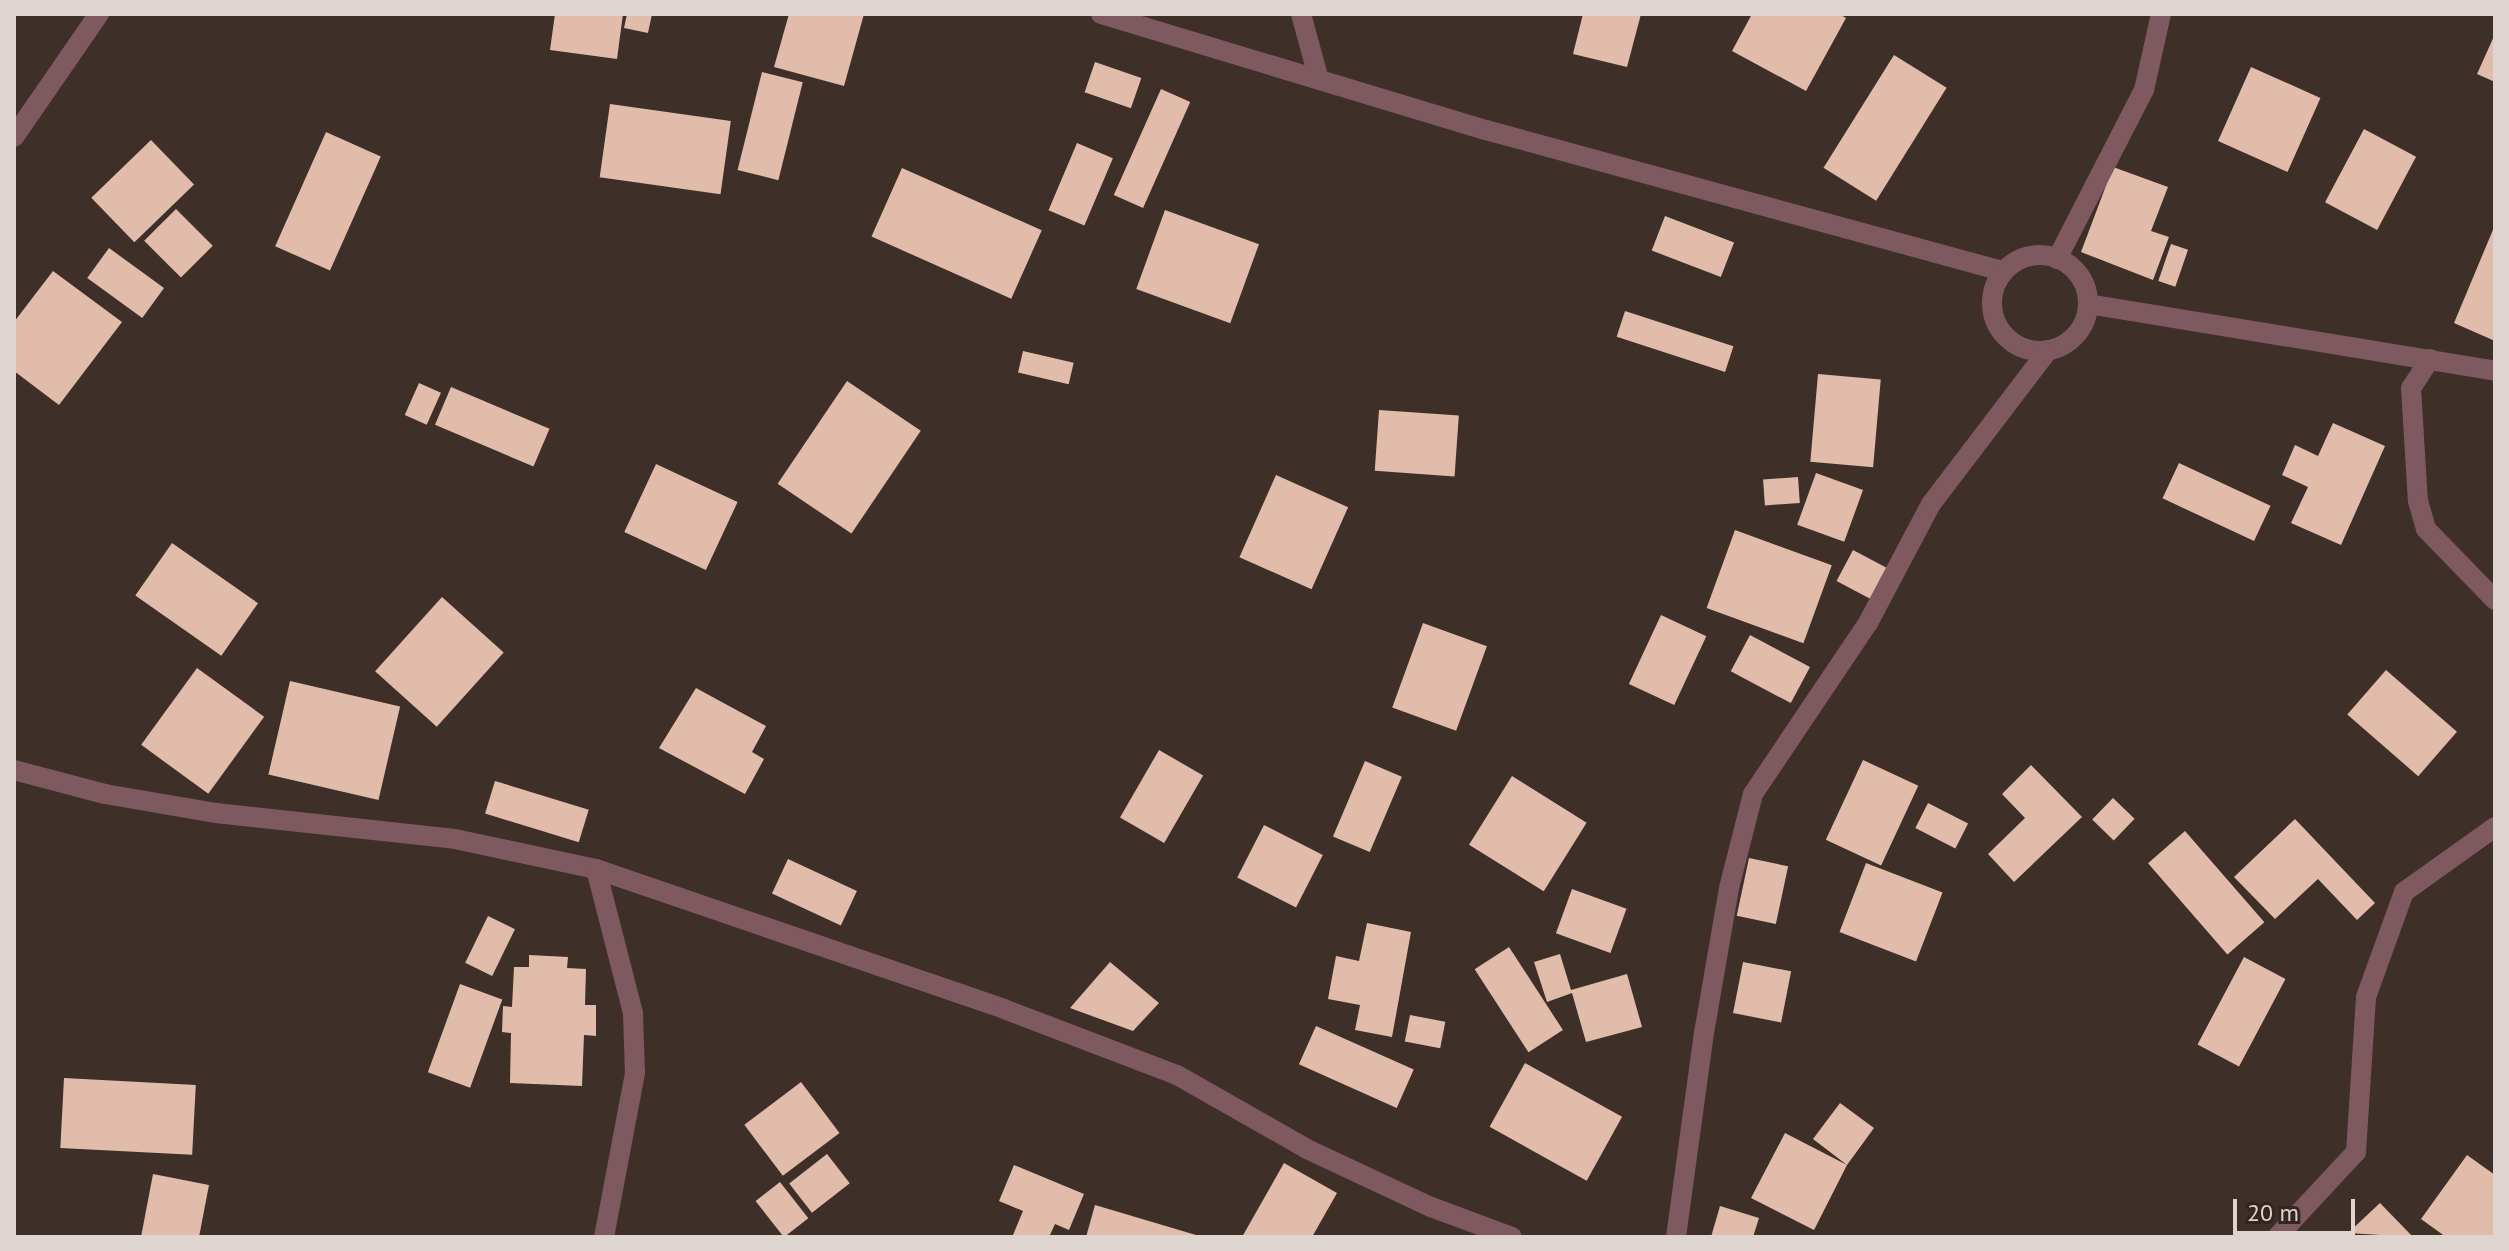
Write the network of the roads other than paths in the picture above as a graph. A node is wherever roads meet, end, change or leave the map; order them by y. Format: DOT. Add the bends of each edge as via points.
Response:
graph roads {
  1 [pos="99,14"];
  2 [pos="1101,14"];
  3 [pos="1301,14"];
  4 [pos="2161,14"];
  5 [pos="1319,80"];
  6 [pos="14,137"];
  7 [pos="2057,259"];
  8 [pos="2002,271"];
  9 [pos="2088,304"];
  10 [pos="2047,352"];
  11 [pos="2430,359"];
  12 [pos="2495,371"];
  13 [pos="2495,600"];
  14 [pos="14,770"];
  15 [pos="2495,827"];
  16 [pos="596,869"];
  17 [pos="604,1237"];
  18 [pos="1512,1237"];
  19 [pos="1676,1237"];
  20 [pos="2277,1237"];
  1 -- 6 [label="street"];
  2 -- 5 [label="street"];
  3 -- 5 [label="street"];
  4 -- 7 [label="street" via="2144,90"];
  5 -- 8 [label="street"];
  7 -- 8 [label="street" via="2037,255"];
  7 -- 9 [label="street" via="2084,284"];
  8 -- 10 [label="street" via="1991,298 1997,327 2018,347"];
  9 -- 10 [label="street" via="2077,335"];
  9 -- 11 [label="street"];
  10 -- 19 [label="street" via="1931,504 1868,623 1753,794 1709,1004"];
  11 -- 12 [label="street"];
  11 -- 13 [label="street" via="2411,388 2418,501 2426,529"];
  14 -- 16 [label="street" via="147,801 455,839"];
  15 -- 20 [label="street" via="2404,892 2366,997 2356,1152"];
  16 -- 17 [label="street" via="633,1013 635,1073"];
  16 -- 18 [label="street" via="1004,1009 1177,1075 1321,1155 1431,1207"];
}
